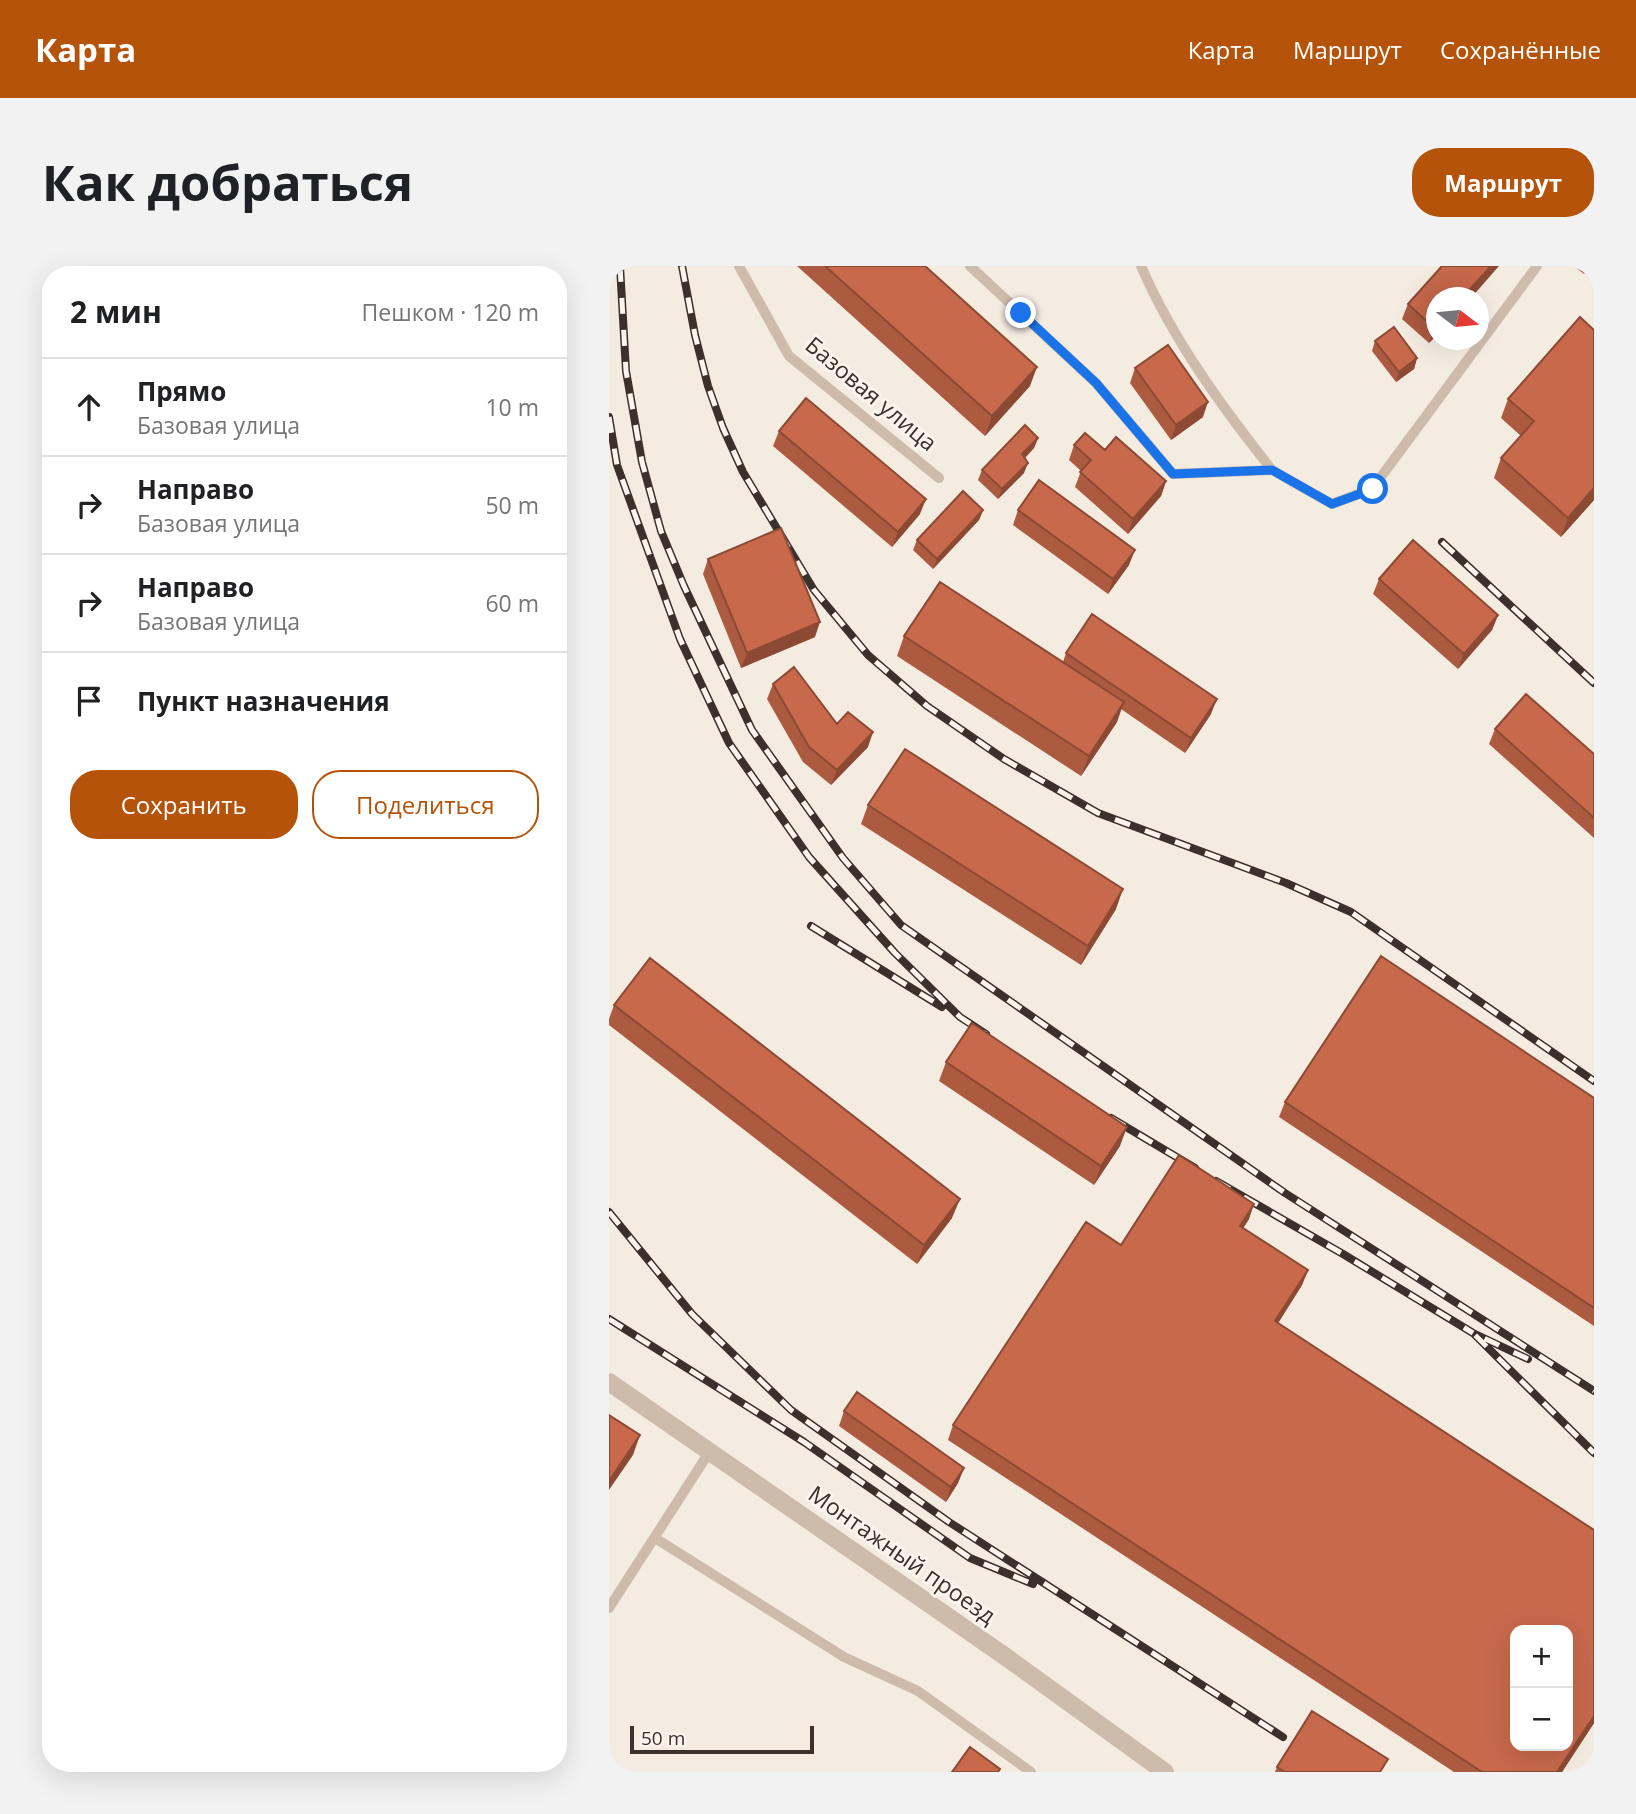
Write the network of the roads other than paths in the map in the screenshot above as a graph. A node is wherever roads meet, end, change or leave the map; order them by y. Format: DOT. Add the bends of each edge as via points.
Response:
graph roads {
  1 [pos="739,266"];
  2 [pos="970,266"];
  3 [pos="1141,266"];
  4 [pos="1537,266"];
  5 [pos="1272,470"];
  6 [pos="939,478"];
  7 [pos="609,1382"];
  8 [pos="710,1451"];
  9 [pos="655,1538"];
  10 [pos="609,1608"];
  11 [pos="1031,1772"];
  12 [pos="1165,1772"];
  1 -- 6 [label="lane, Базовая улица" via="789,356"];
  2 -- 5 [label="lane" via="1096,383 1173,474"];
  3 -- 5 [label="lane" via="1155,298 1223,408"];
  4 -- 5 [label="lane" via="1373,489 1332,504"];
  7 -- 8 [label="street, Монтажный проезд"];
  8 -- 9 [label="lane"];
  8 -- 12 [label="street, Монтажный проезд"];
  9 -- 10 [label="lane"];
  9 -- 11 [label="lane" via="844,1657 918,1691"];
}
